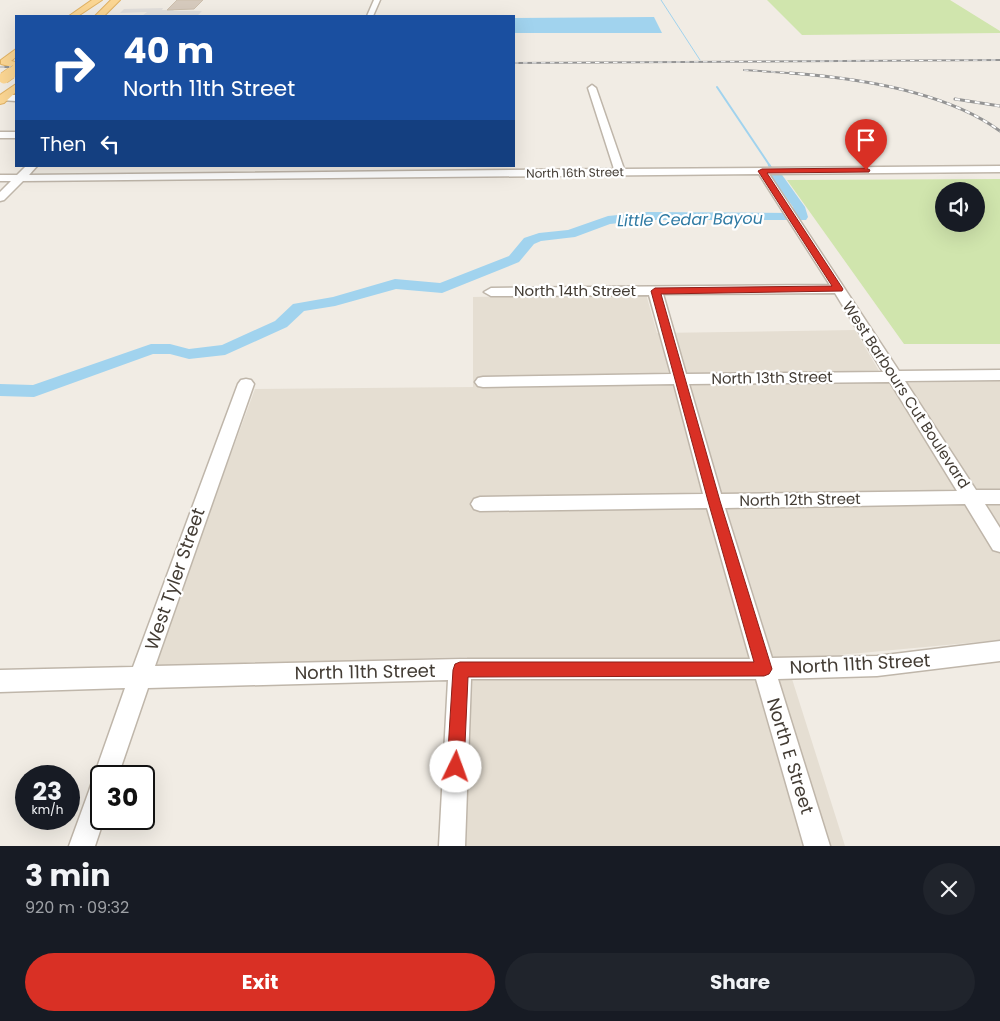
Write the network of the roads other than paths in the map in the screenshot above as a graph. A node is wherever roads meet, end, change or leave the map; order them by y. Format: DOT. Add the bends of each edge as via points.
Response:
graph roads {
  1 [pos="98,0"];
  2 [pos="108,0"];
  3 [pos="116,0"];
  4 [pos="377,0"];
  5 [pos="75,15"];
  6 [pos="87,15"];
  7 [pos="100,15"];
  8 [pos="370,15"];
  9 [pos="15,53"];
  10 [pos="15,65"];
  11 [pos="15,70"];
  12 [pos="1,77"];
  13 [pos="592,88"];
  14 [pos="15,89"];
  15 [pos="15,98"];
  16 [pos="2,99"];
  17 [pos="0,135"];
  18 [pos="15,135"];
  19 [pos="31,167"];
  20 [pos="1000,169"];
  21 [pos="762,171"];
  22 [pos="620,173"];
  23 [pos="0,178"];
  24 [pos="20,178"];
  25 [pos="0,198"];
  26 [pos="792,217"];
  27 [pos="838,289"];
  28 [pos="655,291"];
  29 [pos="492,292"];
  30 [pos="1000,375"];
  31 [pos="893,376"];
  32 [pos="681,380"];
  33 [pos="483,382"];
  34 [pos="246,384"];
  35 [pos="1000,496"];
  36 [pos="971,497"];
  37 [pos="714,501"];
  38 [pos="480,504"];
  39 [pos="1000,544"];
  40 [pos="1000,651"];
  41 [pos="764,669"];
  42 [pos="460,670"];
  43 [pos="141,677"];
  44 [pos="0,680"];
  45 [pos="110,765"];
  46 [pos="90,823"];
  47 [pos="82,846"];
  48 [pos="452,846"];
  49 [pos="817,846"];
  1 -- 5 [label="main road"];
  2 -- 6 [label="main road"];
  3 -- 7 [label="main road"];
  4 -- 8 [label="street"];
  9 -- 10 [label="main road" via="4,62"];
  11 -- 12 [label="main road, bridge"];
  13 -- 22 [label="street"];
  14 -- 16 [label="main road"];
  15 -- 16 [label="street"];
  17 -- 18 [label="street"];
  19 -- 24 [label="street"];
  20 -- 21 [label="street, North 16th Street"];
  21 -- 22 [label="street, North 16th Street"];
  21 -- 26 [label="street, West Barbours Cut Boulevard"];
  22 -- 24 [label="street, North 16th Street"];
  23 -- 24 [label="street, North 16th Street"];
  24 -- 25 [label="street"];
  26 -- 27 [label="street, West Barbours Cut Boulevard"];
  27 -- 28 [label="street, North 14th Street"];
  27 -- 31 [label="street, West Barbours Cut Boulevard"];
  28 -- 29 [label="street, North 14th Street"];
  28 -- 32 [label="street, North E Street"];
  30 -- 31 [label="street, North 13th Street"];
  31 -- 32 [label="street, North 13th Street"];
  31 -- 36 [label="street, West Barbours Cut Boulevard"];
  32 -- 33 [label="street, North 13th Street"];
  32 -- 37 [label="street, North E Street"];
  34 -- 43 [label="street, West Tyler Street"];
  35 -- 36 [label="street, North 12th Street"];
  36 -- 37 [label="street, North 12th Street"];
  36 -- 39 [label="street, West Barbours Cut Boulevard"];
  37 -- 38 [label="street, North 12th Street"];
  37 -- 41 [label="street, North E Street"];
  40 -- 41 [label="street, North 11th Street" via="877,666"];
  41 -- 42 [label="street, North 11th Street"];
  41 -- 49 [label="street, North E Street"];
  42 -- 43 [label="street, North 11th Street"];
  42 -- 48 [label="street"];
  43 -- 44 [label="street, North 11th Street"];
  43 -- 45 [label="street, West Tyler Street"];
  46 -- 47 [label="street"];
}
